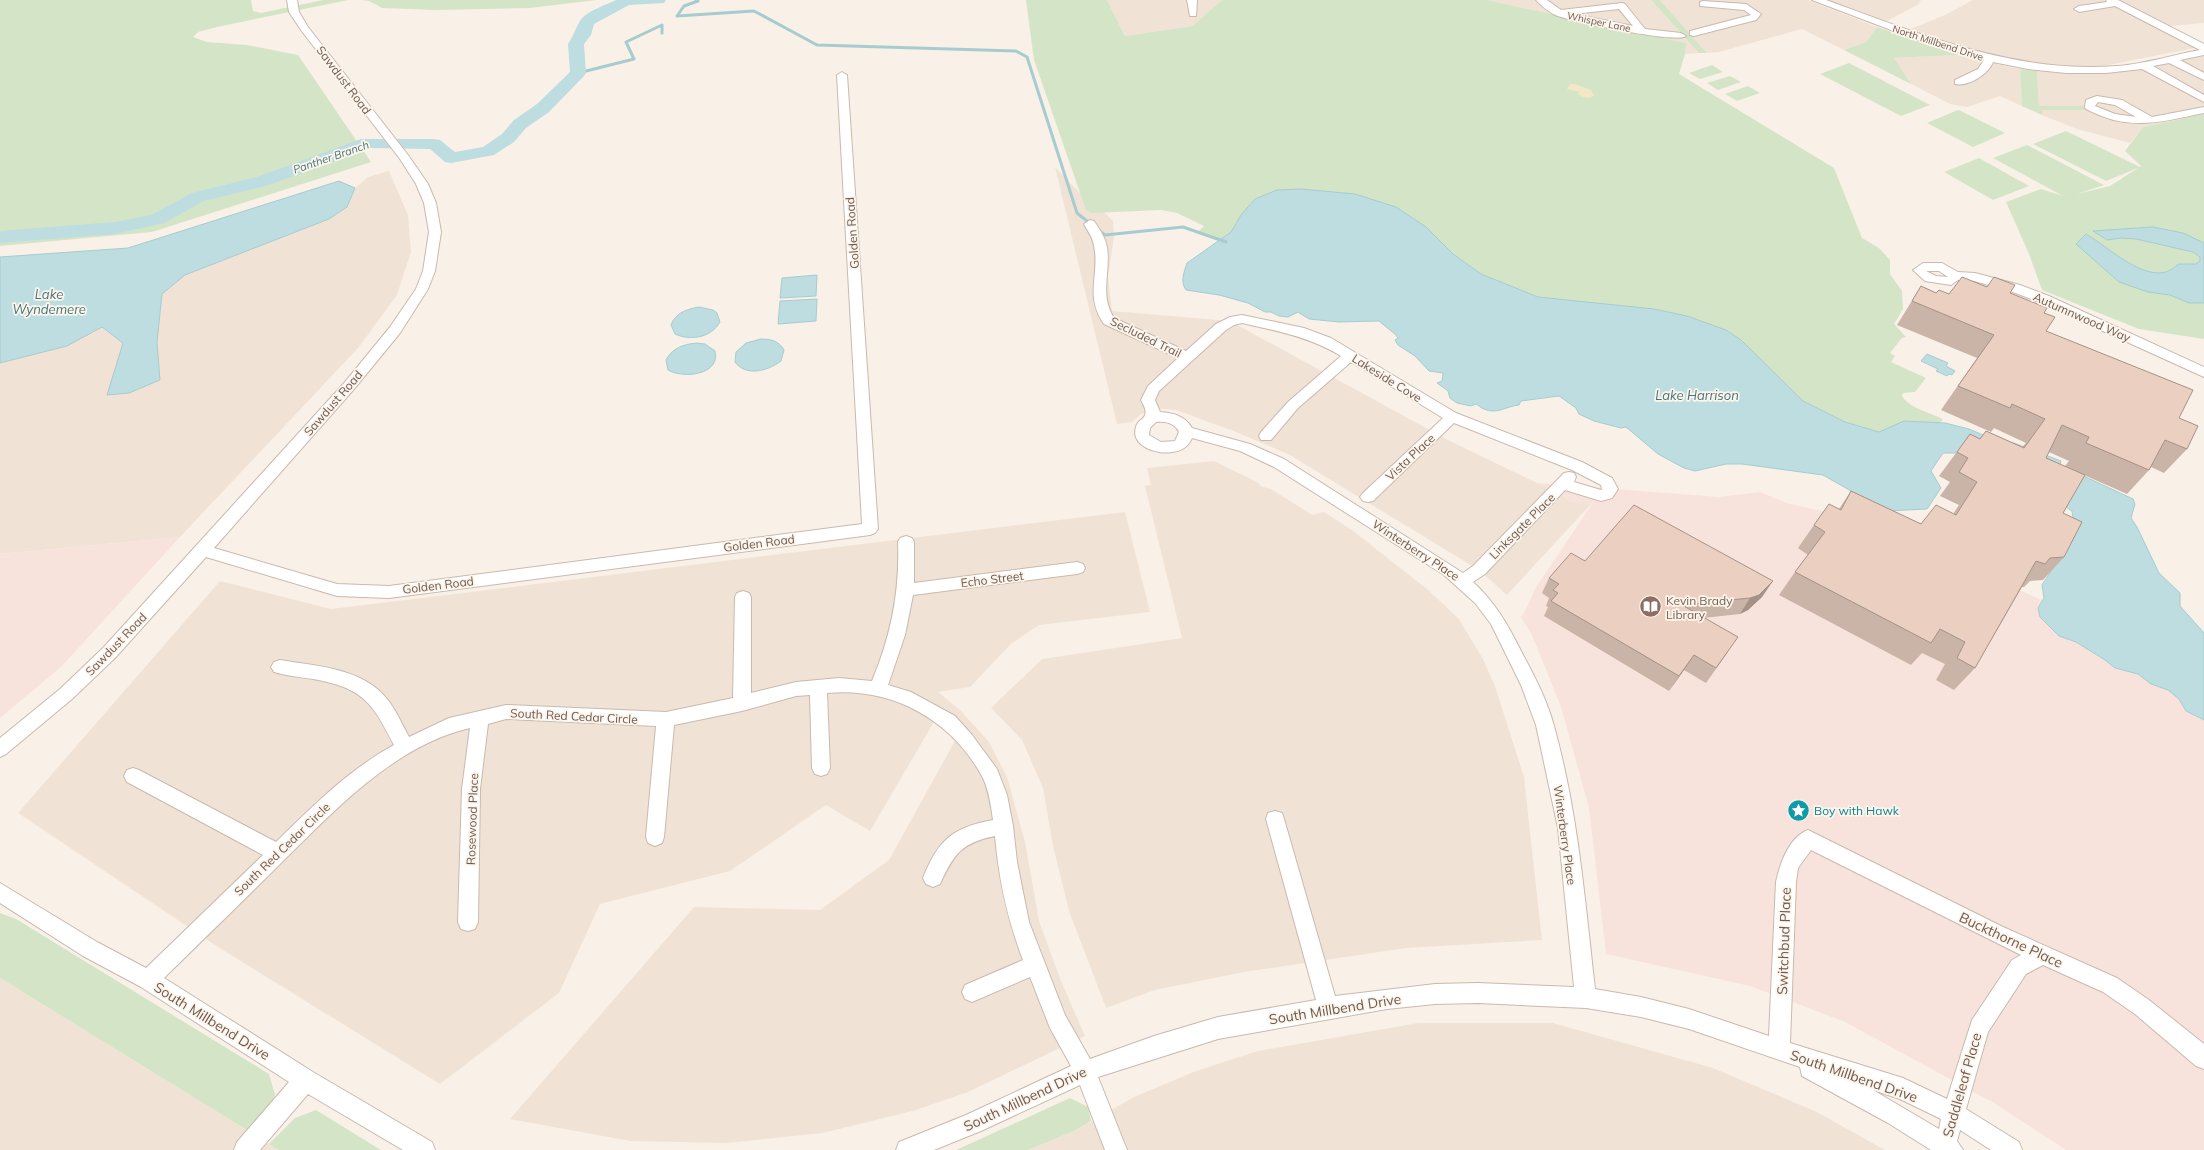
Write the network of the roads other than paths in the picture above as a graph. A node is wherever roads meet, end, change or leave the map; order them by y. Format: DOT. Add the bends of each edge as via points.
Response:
graph roads {
  1 [pos="292,0"];
  2 [pos="1192,0"];
  3 [pos="1541,0"];
  4 [pos="1823,1"];
  5 [pos="2114,1"];
  6 [pos="1701,2"];
  7 [pos="2079,9"];
  8 [pos="1557,12"];
  9 [pos="1193,14"];
  10 [pos="1722,25"];
  11 [pos="1641,30"];
  12 [pos="1694,33"];
  13 [pos="1681,36"];
  14 [pos="2204,48"];
  15 [pos="2204,52"];
  16 [pos="2170,59"];
  17 [pos="1989,60"];
  18 [pos="2143,65"];
  19 [pos="842,75"];
  20 [pos="1962,77"];
  21 [pos="2204,77"];
  22 [pos="2204,99"];
  23 [pos="2204,110"];
  24 [pos="2150,121"];
  25 [pos="1090,224"];
  26 [pos="1955,276"];
  27 [pos="1350,355"];
  28 [pos="1187,357"];
  29 [pos="2204,372"];
  30 [pos="1451,416"];
  31 [pos="1152,418"];
  32 [pos="1186,432"];
  33 [pos="1266,436"];
  34 [pos="1577,466"];
  35 [pos="1564,484"];
  36 [pos="1368,497"];
  37 [pos="906,542"];
  38 [pos="201,550"];
  39 [pos="1077,568"];
  40 [pos="1463,581"];
  41 [pos="906,590"];
  42 [pos="743,597"];
  43 [pos="280,667"];
  44 [pos="818,687"];
  45 [pos="878,689"];
  46 [pos="742,704"];
  47 [pos="480,718"];
  48 [pos="666,718"];
  49 [pos="405,747"];
  50 [pos="0,749"];
  51 [pos="821,768"];
  52 [pos="133,776"];
  53 [pos="1275,819"];
  54 [pos="1004,826"];
  55 [pos="655,837"];
  56 [pos="1808,838"];
  57 [pos="278,853"];
  58 [pos="933,878"];
  59 [pos="0,892"];
  60 [pos="468,922"];
  61 [pos="2042,955"];
  62 [pos="1034,964"];
  63 [pos="148,980"];
  64 [pos="972,992"];
  65 [pos="1586,998"];
  66 [pos="1328,1008"];
  67 [pos="1779,1050"];
  68 [pos="2204,1058"];
  69 [pos="1085,1071"];
  70 [pos="305,1080"];
  71 [pos="1955,1114"];
  72 [pos="1949,1147"];
  73 [pos="244,1150"];
  74 [pos="424,1150"];
  75 [pos="907,1150"];
  76 [pos="1116,1150"];
  77 [pos="2011,1150"];
  1 -- 38 [label="street, Sawdust Road" via="294,12 304,28 422,184 430,203 434,224 432,252 422,289 395,330 350,385"];
  2 -- 9 [label="street"];
  3 -- 8 [label="street, Whisper Lane"];
  4 -- 17 [label="street, North Millbend Drive" via="1944,47"];
  5 -- 7 [label="street"];
  5 -- 14 [label="street"];
  6 -- 10 [label="street"];
  6 -- 10 [label="street" via="1746,7 1756,14 1752,18"];
  8 -- 11 [label="street, Whisper Lane" via="1578,19"];
  8 -- 11 [label="street, Whisper Lane" via="1622,6"];
  10 -- 12 [label="street"];
  11 -- 13 [label="street"];
  15 -- 16 [label="street, North Millbend Drive"];
  16 -- 18 [label="street, North Millbend Drive"];
  16 -- 21 [label="street"];
  17 -- 18 [label="street, North Millbend Drive" via="2075,71"];
  17 -- 20 [label="street" via="1984,70"];
  18 -- 22 [label="street"];
  19 -- 38 [label="street, Golden Road" via="870,529 389,592 337,590"];
  23 -- 24 [label="street"];
  25 -- 28 [label="street, Secluded Trail" via="1098,237 1100,247 1099,302 1103,313 1109,321"];
  26 -- 29 [label="street, Autumnwood Way" via="1992,281 2044,299"];
  27 -- 28 [label="street, Lakeside Cove" via="1326,341 1299,331 1242,319 1230,321 1221,327"];
  27 -- 30 [label="street, Lakeside Cove"];
  27 -- 33 [label="street" via="1293,405"];
  28 -- 31 [label="street, Lakeside Cove" via="1153,389 1148,400 1153,412"];
  30 -- 34 [label="street, Lakeside Cove"];
  30 -- 36 [label="street, Vista Place" via="1446,424"];
  31 -- 32 [label="street" via="1169,417 1184,426"];
  31 -- 32 [label="street" via="1141,431 1147,443 1154,446 1162,448 1177,445 1183,441"];
  32 -- 40 [label="street, Winterberry Place" via="1259,452"];
  34 -- 35 [label="street, Linksgate Place"];
  34 -- 35 [label="street, Lakeside Cove" via="1607,482 1610,489 1601,496"];
  35 -- 40 [label="street, Linksgate Place" via="1479,570"];
  37 -- 41 [label="street"];
  38 -- 50 [label="street, Sawdust Road" via="109,653 66,694"];
  39 -- 41 [label="street, Echo Street"];
  40 -- 65 [label="street, Winterberry Place" via="1497,620 1530,685 1545,726 1567,828"];
  41 -- 45 [label="street" via="902,619 893,652"];
  42 -- 46 [label="street"];
  43 -- 49 [label="street" via="334,677 362,687 380,703"];
  44 -- 45 [label="street, South Red Cedar Circle" via="838,685"];
  44 -- 46 [label="street, South Red Cedar Circle"];
  44 -- 51 [label="street"];
  45 -- 54 [label="street, South Red Cedar Circle" via="905,697 949,721 991,775"];
  46 -- 48 [label="street, South Red Cedar Circle"];
  47 -- 48 [label="street, South Red Cedar Circle" via="506,712"];
  47 -- 49 [label="street, South Red Cedar Circle" via="449,725"];
  47 -- 60 [label="street, Rosewood Place" via="471,789"];
  48 -- 55 [label="street"];
  49 -- 57 [label="street, South Red Cedar Circle" via="374,765"];
  52 -- 57 [label="street"];
  53 -- 66 [label="street"];
  54 -- 58 [label="street" via="978,831 954,842 939,859"];
  54 -- 62 [label="street, South Red Cedar Circle" via="1006,862 1019,922"];
  56 -- 61 [label="street, Buckthorne Place" via="1842,858"];
  56 -- 67 [label="street, Switchbud Place" via="1789,865 1786,882"];
  57 -- 63 [label="street, South Red Cedar Circle"];
  59 -- 63 [label="street, South Millbend Drive" via="90,949"];
  61 -- 68 [label="street, Buckthorne Place" via="2110,985 2142,1007"];
  61 -- 71 [label="street, Saddleleaf Place" via="2019,967 1979,1027 1963,1077"];
  62 -- 64 [label="street"];
  62 -- 69 [label="street, South Red Cedar Circle" via="1057,1021"];
  63 -- 70 [label="street, South Millbend Drive"];
  65 -- 66 [label="street, South Millbend Drive" via="1478,993 1435,994"];
  65 -- 67 [label="street, South Millbend Drive" via="1641,1007 1689,1019"];
  66 -- 69 [label="street, South Millbend Drive" via="1218,1028"];
  67 -- 71 [label="street, South Millbend Drive" via="1903,1089"];
  67 -- 72 [label="street, South Millbend Drive"];
  69 -- 75 [label="street, South Millbend Drive" via="973,1123"];
  69 -- 76 [label="street, South Red Cedar Circle"];
  70 -- 73 [label="street"];
  70 -- 74 [label="street, South Millbend Drive"];
  71 -- 72 [label="street, Saddleleaf Place"];
  71 -- 77 [label="street, South Millbend Drive"];
}
